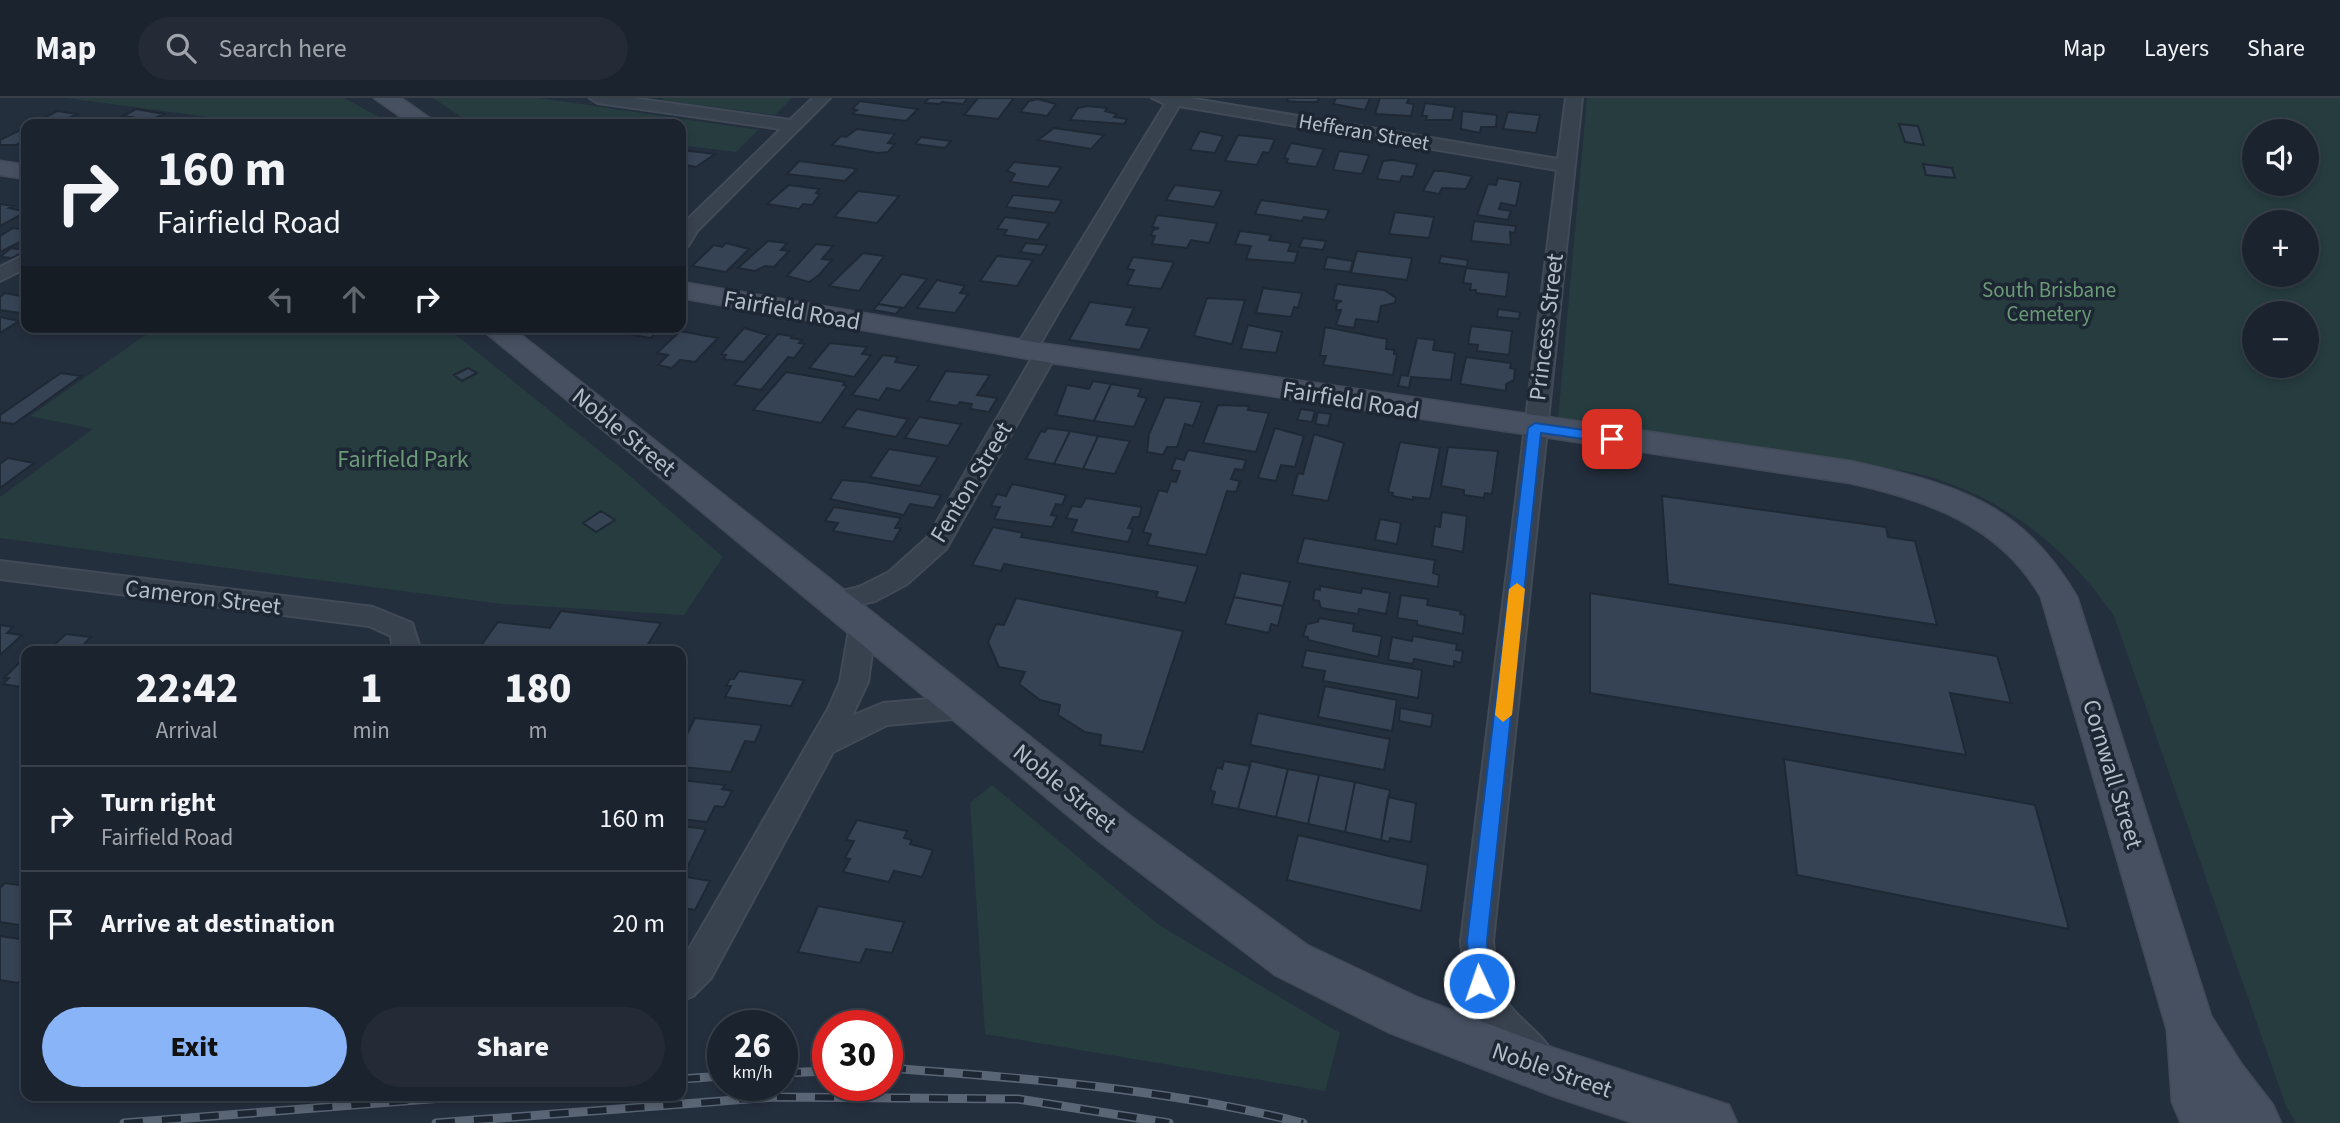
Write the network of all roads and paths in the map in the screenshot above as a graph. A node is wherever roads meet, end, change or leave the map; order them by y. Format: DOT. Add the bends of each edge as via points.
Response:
graph roads {
  1 [pos="386,98"];
  2 [pos="598,98"];
  3 [pos="822,98"];
  4 [pos="1574,98"];
  5 [pos="1170,99"];
  6 [pos="418,119"];
  7 [pos="794,127"];
  8 [pos="1567,166"];
  9 [pos="0,168"];
  10 [pos="21,171"];
  11 [pos="686,233"];
  12 [pos="21,263"];
  13 [pos="0,275"];
  14 [pos="686,291"];
  15 [pos="500,333"];
  16 [pos="1036,351"];
  17 [pos="1535,428"];
  18 [pos="2011,536"];
  19 [pos="0,570"];
  20 [pos="834,602"];
  21 [pos="863,625"];
  22 [pos="405,641"];
  23 [pos="964,707"];
  24 [pos="823,744"];
  25 [pos="686,980"];
  26 [pos="2190,1026"];
  27 [pos="1553,1072"];
  28 [pos="2202,1116"];
  29 [pos="1711,1123"];
  30 [pos="2255,1123"];
  1 -- 6 [label="main road"];
  2 -- 7 [label="street"];
  3 -- 7 [label="street"];
  4 -- 8 [label="street, Princess Street"];
  5 -- 8 [label="street, Hefferan Street"];
  5 -- 16 [label="street, Fenton Street"];
  7 -- 11 [label="street"];
  8 -- 17 [label="street, Princess Street"];
  9 -- 10 [label="main road"];
  12 -- 13 [label="street"];
  14 -- 16 [label="main road, Fairfield Road"];
  15 -- 20 [label="main road, Noble Street"];
  16 -- 17 [label="main road, Fairfield Road"];
  16 -- 20 [label="street, Fenton Street" via="937,543 898,579"];
  17 -- 18 [label="main road, Fairfield Road" via="1897,482 1954,501"];
  17 -- 27 [label="street, Princess Street" via="1477,941 1479,983 1487,1004"];
  18 -- 26 [label="main road, Cornwall Street" via="2041,568 2059,597"];
  19 -- 22 [label="street, Cameron Street" via="373,617"];
  20 -- 21 [label="main road, Noble Street"];
  21 -- 23 [label="main road, Noble Street"];
  21 -- 24 [label="street" via="853,682"];
  23 -- 24 [label="street" via="883,714"];
  23 -- 27 [label="main road, Noble Street" via="1114,828 1291,960 1405,1016"];
  24 -- 25 [label="street" via="699,967"];
  26 -- 28 [label="main road, Cornwall Street" via="2190,1058"];
  26 -- 30 [label="main road, Cornwall Street"];
  27 -- 29 [label="main road, Noble Street"];
}
